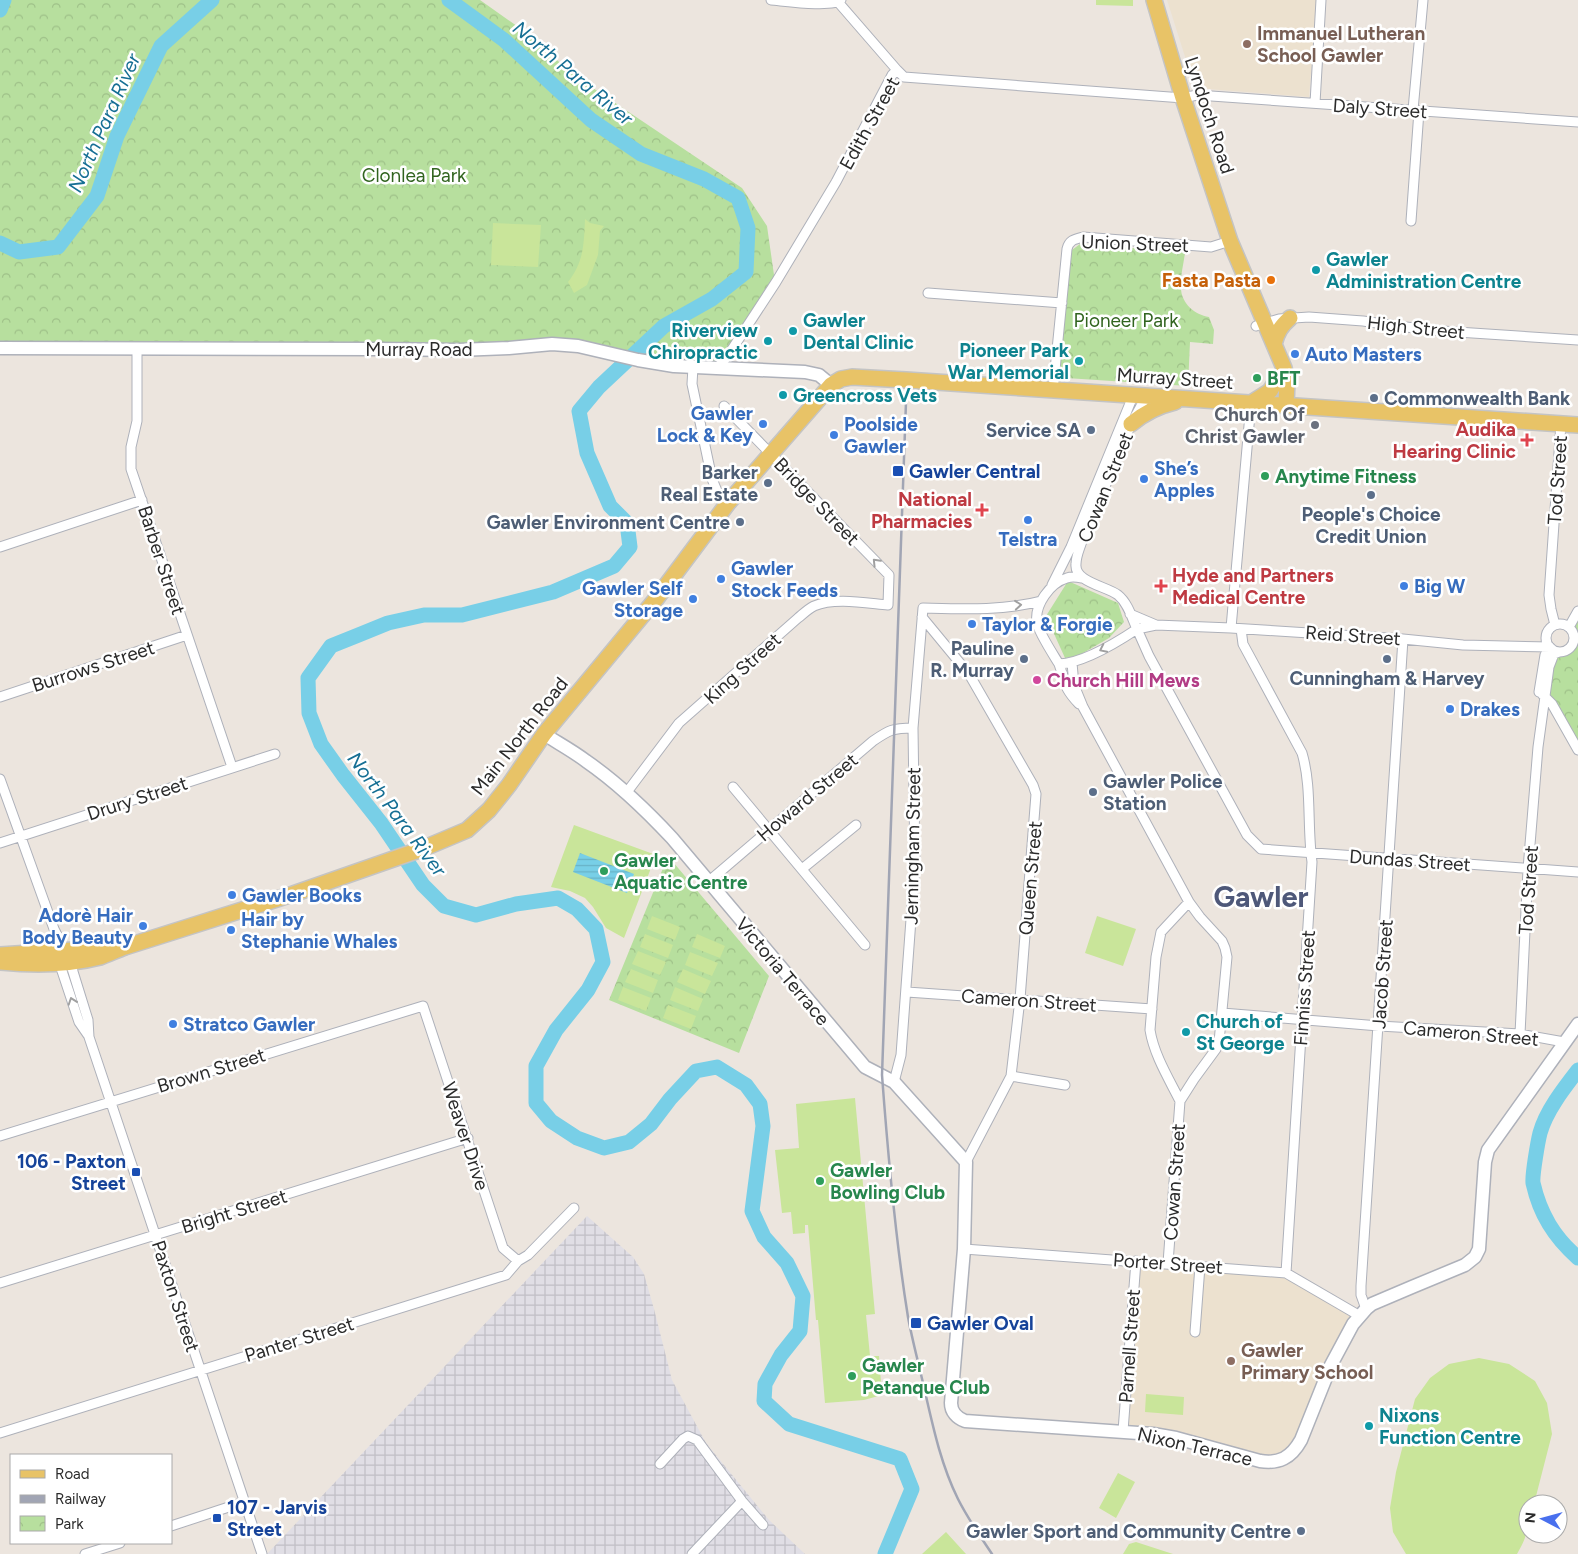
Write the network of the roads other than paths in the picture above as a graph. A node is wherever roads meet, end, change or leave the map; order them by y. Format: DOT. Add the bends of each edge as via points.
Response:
graph roads {
  1 [pos="771,0"];
  2 [pos="1154,0"];
  3 [pos="1321,0"];
  4 [pos="1423,0"];
  5 [pos="840,1"];
  6 [pos="897,70"];
  7 [pos="1183,98"];
  8 [pos="1315,103"];
  9 [pos="1416,110"];
  10 [pos="1578,122"];
  11 [pos="1411,221"];
  12 [pos="1230,241"];
  13 [pos="928,293"];
  14 [pos="1062,302"];
  15 [pos="1290,318"];
  16 [pos="1261,325"];
  17 [pos="1578,340"];
  18 [pos="1274,344"];
  19 [pos="0,348"];
  20 [pos="136,348"];
  21 [pos="693,367"];
  22 [pos="718,367"];
  23 [pos="1281,373"];
  24 [pos="831,385"];
  25 [pos="1053,390"];
  26 [pos="1113,395"];
  27 [pos="1140,396"];
  28 [pos="1186,400"];
  29 [pos="1251,403"];
  30 [pos="1283,405"];
  31 [pos="724,406"];
  32 [pos="1310,407"];
  33 [pos="1129,418"];
  34 [pos="1561,424"];
  35 [pos="1578,425"];
  36 [pos="770,454"];
  37 [pos="142,500"];
  38 [pos="728,503"];
  39 [pos="0,547"];
  40 [pos="1082,578"];
  41 [pos="1050,588"];
  42 [pos="1041,601"];
  43 [pos="888,605"];
  44 [pos="1578,611"];
  45 [pos="923,613"];
  46 [pos="1130,614"];
  47 [pos="1156,625"];
  48 [pos="1556,625"];
  49 [pos="1569,627"];
  50 [pos="1232,628"];
  51 [pos="1137,629"];
  52 [pos="1241,629"];
  53 [pos="187,634"];
  54 [pos="1403,638"];
  55 [pos="1119,641"];
  56 [pos="1553,649"];
  57 [pos="1149,656"];
  58 [pos="1072,663"];
  59 [pos="1059,664"];
  60 [pos="1542,693"];
  61 [pos="0,697"];
  62 [pos="1083,707"];
  63 [pos="913,728"];
  64 [pos="544,734"];
  65 [pos="1578,750"];
  66 [pos="275,754"];
  67 [pos="232,767"];
  68 [pos="0,779"];
  69 [pos="733,788"];
  70 [pos="627,792"];
  71 [pos="856,825"];
  72 [pos="769,829"];
  73 [pos="20,837"];
  74 [pos="0,844"];
  75 [pos="1311,852"];
  76 [pos="1389,858"];
  77 [pos="802,869"];
  78 [pos="1528,869"];
  79 [pos="1578,872"];
  80 [pos="708,882"];
  81 [pos="1189,902"];
  82 [pos="865,946"];
  83 [pos="61,957"];
  84 [pos="2,958"];
  85 [pos="907,992"];
  86 [pos="1020,999"];
  87 [pos="423,1006"];
  88 [pos="1152,1009"];
  89 [pos="1222,1013"];
  90 [pos="1303,1019"];
  91 [pos="1578,1024"];
  92 [pos="1379,1026"];
  93 [pos="1520,1034"];
  94 [pos="1564,1042"];
  95 [pos="1011,1076"];
  96 [pos="894,1082"];
  97 [pos="1065,1085"];
  98 [pos="110,1101"];
  99 [pos="1180,1101"];
  100 [pos="0,1136"];
  101 [pos="468,1138"];
  102 [pos="966,1162"];
  103 [pos="574,1208"];
  104 [pos="156,1235"];
  105 [pos="964,1249"];
  106 [pos="1136,1260"];
  107 [pos="518,1261"];
  108 [pos="1168,1263"];
  109 [pos="1200,1266"];
  110 [pos="1286,1272"];
  111 [pos="0,1283"];
  112 [pos="1363,1312"];
  113 [pos="1195,1332"];
  114 [pos="200,1370"];
  115 [pos="1123,1431"];
  116 [pos="0,1433"];
  117 [pos="660,1464"];
  118 [pos="742,1500"];
  119 [pos="244,1502"];
  120 [pos="763,1525"];
  121 [pos="172,1526"];
  122 [pos="117,1544"];
  123 [pos="85,1554"];
  124 [pos="262,1554"];
  125 [pos="692,1554"];
  1 -- 5 [label="street" via="827,4"];
  2 -- 7 [label="main road, Lyndoch Road"];
  3 -- 8 [label="street"];
  4 -- 9 [label="street"];
  5 -- 6 [label="street"];
  6 -- 7 [label="street, Edith Street" via="904,77"];
  6 -- 22 [label="street, Edith Street" via="836,182 776,282 728,357"];
  7 -- 8 [label="street, Daly Street" via="1197,95"];
  7 -- 12 [label="main road, Lyndoch Road"];
  8 -- 9 [label="street, Daly Street"];
  9 -- 10 [label="street, Daly Street"];
  9 -- 11 [label="street"];
  12 -- 14 [label="street, Union Street" via="1211,247 1076,238 1068,245"];
  12 -- 16 [label="main road, Lyndoch Road"];
  13 -- 14 [label="street"];
  14 -- 25 [label="street, Union Street"];
  15 -- 16 [label="street, High Street"];
  15 -- 17 [label="street, High Street" via="1363,321 1442,331"];
  15 -- 18 [label="main road" via="1282,325"];
  16 -- 18 [label="main road, Lyndoch Road"];
  16 -- 23 [label="main road, Lyndoch Road"];
  18 -- 23 [label="main road, Lyndoch Road"];
  19 -- 20 [label="street, Murray Road"];
  20 -- 21 [label="street, Murray Road" via="458,350 552,344"];
  20 -- 37 [label="street, Barber Street" via="137,421 130,469"];
  21 -- 22 [label="street, Murray Road"];
  21 -- 38 [label="street" via="692,384 712,479 717,492"];
  22 -- 24 [label="street, Murray Road" via="805,372 819,376"];
  23 -- 29 [label="main road" via="1270,392"];
  23 -- 30 [label="main road, Lyndoch Road"];
  23 -- 32 [label="main road"];
  24 -- 25 [label="main road, Murray Street" via="852,377"];
  24 -- 36 [label="main road, Main North Road"];
  25 -- 26 [label="main road, Murray Street"];
  26 -- 27 [label="main road, Murray Street"];
  26 -- 33 [label="street, Cowan Street" via="1122,400"];
  27 -- 28 [label="main road, Murray Street"];
  27 -- 33 [label="street, Cowan Street"];
  28 -- 29 [label="main road, Murray Street"];
  28 -- 33 [label="main road"];
  29 -- 30 [label="main road, Murray Street"];
  29 -- 50 [label="street"];
  30 -- 32 [label="main road, Murray Street"];
  31 -- 36 [label="street, Bridge Street"];
  32 -- 34 [label="main road, Murray Street"];
  33 -- 40 [label="street, Cowan Street" via="1081,544 1076,563"];
  33 -- 41 [label="street, Cowan Street"];
  34 -- 35 [label="main road, Murray Street"];
  34 -- 48 [label="street, Tod Street" via="1549,595"];
  36 -- 38 [label="main road, Main North Road"];
  43 -- 36 [label="street, Bridge Street, one-way" via="889,575"];
  37 -- 39 [label="street"];
  37 -- 53 [label="street, Barber Street"];
  38 -- 64 [label="main road, Main North Road" via="656,599"];
  40 -- 41 [label="street" via="1066,578"];
  40 -- 46 [label="street" via="1115,593"];
  41 -- 42 [label="street"];
  45 -- 42 [label="street, one-way"];
  42 -- 59 [label="street" via="1037,624"];
  43 -- 70 [label="street, King Street" via="836,601 812,607 679,723"];
  44 -- 49 [label="street"];
  45 -- 63 [label="street, Jerningham Street"];
  45 -- 86 [label="street, Queen Street" via="969,674 1036,794"];
  46 -- 47 [label="street, Reid Street"];
  46 -- 51 [label="street"];
  47 -- 50 [label="street, Reid Street"];
  47 -- 51 [label="street, Reid Street"];
  48 -- 49 [label="street"];
  48 -- 56 [label="street" via="1547,637"];
  49 -- 56 [label="street" via="1573,634 1572,645 1567,650"];
  50 -- 52 [label="street, Reid Street"];
  51 -- 55 [label="street"];
  51 -- 57 [label="street"];
  52 -- 54 [label="street, Reid Street"];
  52 -- 75 [label="street, Finniss Street" via="1243,644 1302,753 1306,766"];
  53 -- 61 [label="street, Burrows Street"];
  53 -- 67 [label="street, Barber Street"];
  54 -- 56 [label="street, Reid Street" via="1463,645"];
  54 -- 76 [label="street, Jacob Street"];
  55 -- 57 [label="street" via="1132,638"];
  55 -- 58 [label="street, one-way"];
  56 -- 60 [label="street, Tod Street"];
  57 -- 75 [label="street, Dundas Street" via="1247,835 1261,849"];
  58 -- 59 [label="street"];
  58 -- 62 [label="street" via="1074,685"];
  59 -- 62 [label="street" via="1069,693"];
  60 -- 65 [label="street" via="1552,704"];
  60 -- 78 [label="street, Tod Street"];
  62 -- 81 [label="street"];
  63 -- 72 [label="street, Howard Street" via="894,729 873,741"];
  63 -- 85 [label="street, Jerningham Street" via="916,865"];
  64 -- 70 [label="street, Victoria Terrace"];
  64 -- 83 [label="main road, Main North Road" via="489,810 467,830 422,849 100,957"];
  66 -- 67 [label="street, Drury Street"];
  67 -- 73 [label="street, Drury Street"];
  68 -- 73 [label="street, Paxton Street"];
  69 -- 72 [label="street"];
  70 -- 80 [label="street, Victoria Terrace" via="672,838"];
  71 -- 77 [label="street"];
  72 -- 77 [label="street"];
  72 -- 80 [label="street, Howard Street"];
  73 -- 74 [label="street, Drury Street"];
  73 -- 83 [label="street, Paxton Street"];
  75 -- 76 [label="street, Dundas Street"];
  75 -- 90 [label="street, Finniss Street"];
  76 -- 78 [label="street, Dundas Street"];
  76 -- 92 [label="street, Jacob Street"];
  77 -- 82 [label="street"];
  78 -- 79 [label="street, Dundas Street"];
  78 -- 93 [label="street, Tod Street"];
  80 -- 96 [label="street, Victoria Terrace" via="865,1067"];
  81 -- 88 [label="street" via="1161,932"];
  81 -- 89 [label="street" via="1225,948"];
  83 -- 84 [label="main road, Main North Road" via="24,953"];
  83 -- 84 [label="main road" via="66,958"];
  83 -- 98 [label="street, Paxton Street" via="88,1020 89,1037"];
  85 -- 86 [label="street, Cameron Street"];
  85 -- 96 [label="street, Jerningham Street" via="901,1055"];
  86 -- 88 [label="street, Cameron Street"];
  86 -- 95 [label="street, Queen Street"];
  87 -- 98 [label="street, Brown Street"];
  87 -- 101 [label="street, Weaver Drive"];
  88 -- 99 [label="street" via="1151,1038"];
  89 -- 90 [label="street"];
  89 -- 99 [label="street" via="1216,1049"];
  90 -- 92 [label="street, Cameron Street"];
  90 -- 110 [label="street, Finniss Street"];
  91 -- 94 [label="street"];
  92 -- 93 [label="street, Cameron Street"];
  92 -- 112 [label="street, Jacob Street" via="1361,1286"];
  93 -- 94 [label="street, Cameron Street"];
  94 -- 112 [label="street" via="1488,1150 1476,1257 1465,1265 1372,1304"];
  95 -- 97 [label="street"];
  95 -- 102 [label="street, Queen Street"];
  96 -- 102 [label="street"];
  98 -- 100 [label="street, Brown Street"];
  98 -- 104 [label="street, Paxton Street"];
  99 -- 108 [label="street, Cowan Street"];
  101 -- 104 [label="street, Bright Street"];
  101 -- 107 [label="street, Weaver Drive" via="503,1248"];
  102 -- 105 [label="street"];
  103 -- 107 [label="street, Panter Street"];
  104 -- 111 [label="street, Bright Street"];
  104 -- 114 [label="street, Paxton Street"];
  105 -- 106 [label="street, Porter Street"];
  105 -- 115 [label="street, Nixon Terrace" via="952,1412 965,1420"];
  106 -- 108 [label="street, Porter Street"];
  106 -- 115 [label="street, Parnell Street"];
  107 -- 114 [label="street, Panter Street" via="506,1275"];
  108 -- 109 [label="street, Porter Street"];
  109 -- 110 [label="street, Porter Street"];
  109 -- 113 [label="street"];
  110 -- 112 [label="street, Porter Street"];
  112 -- 115 [label="street, Nixon Terrace" via="1331,1365 1296,1450 1281,1461 1260,1461 1176,1438"];
  114 -- 116 [label="street, Panter Street"];
  114 -- 119 [label="street, Paxton Street"];
  117 -- 118 [label="street" via="688,1436 697,1440"];
  118 -- 120 [label="street"];
  118 -- 125 [label="street"];
  119 -- 121 [label="street"];
  119 -- 124 [label="street, Paxton Street"];
  122 -- 123 [label="street"];
}
